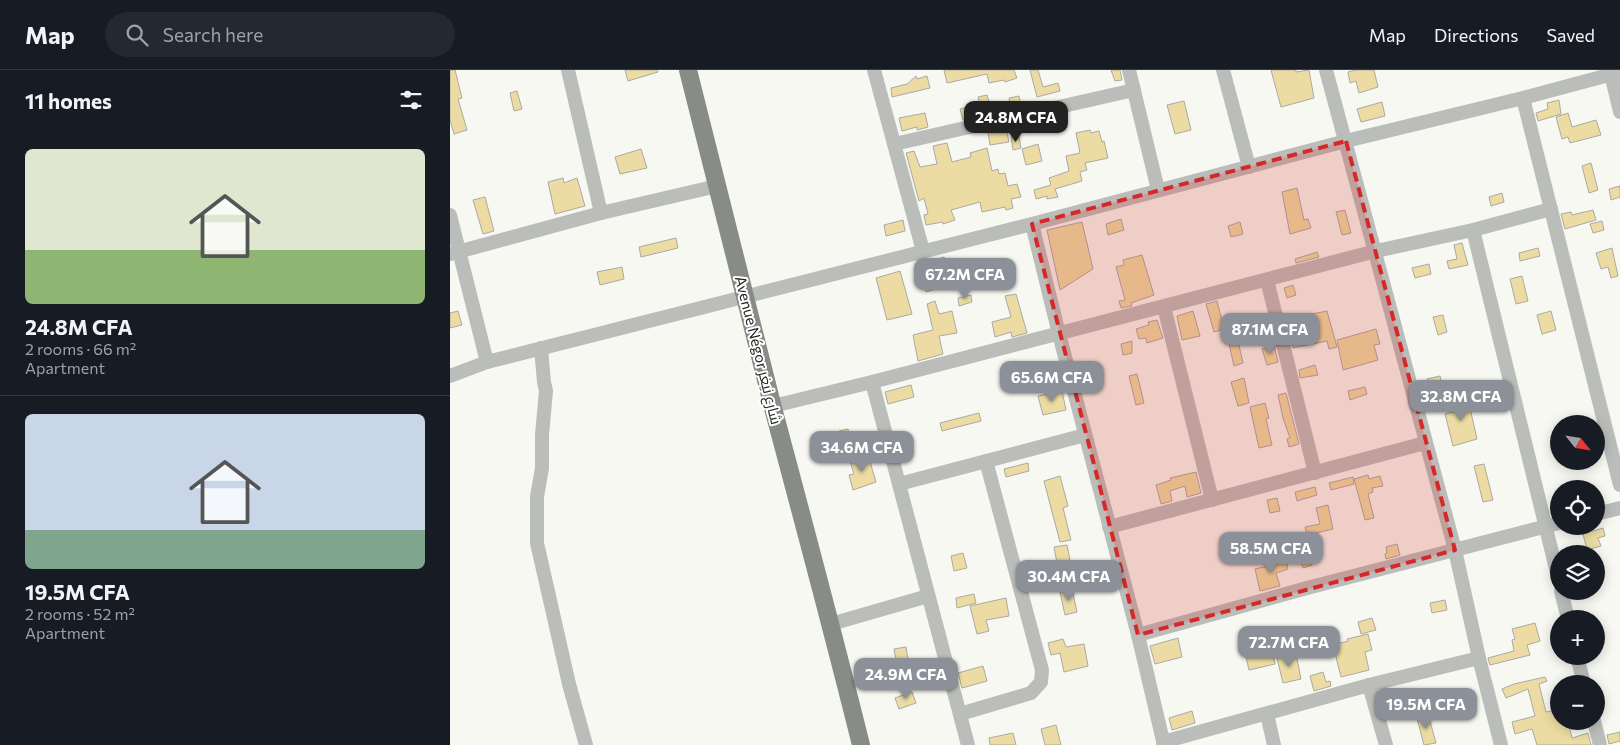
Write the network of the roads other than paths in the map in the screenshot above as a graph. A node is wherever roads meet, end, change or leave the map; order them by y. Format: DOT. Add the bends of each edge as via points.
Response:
graph roads {
  1 [pos="568,70"];
  2 [pos="688,70"];
  3 [pos="874,70"];
  4 [pos="1129,70"];
  5 [pos="1224,70"];
  6 [pos="1326,70"];
  7 [pos="1613,72"];
  8 [pos="1134,90"];
  9 [pos="1523,98"];
  10 [pos="1620,112"];
  11 [pos="1346,140"];
  12 [pos="894,144"];
  13 [pos="1248,167"];
  14 [pos="717,186"];
  15 [pos="1158,190"];
  16 [pos="1551,209"];
  17 [pos="601,213"];
  18 [pos="450,215"];
  19 [pos="1032,224"];
  20 [pos="1473,230"];
  21 [pos="923,251"];
  22 [pos="1376,251"];
  23 [pos="455,253"];
  24 [pos="1268,280"];
  25 [pos="745,296"];
  26 [pos="1164,307"];
  27 [pos="1059,334"];
  28 [pos="541,348"];
  29 [pos="487,362"];
  30 [pos="450,376"];
  31 [pos="872,382"];
  32 [pos="773,406"];
  33 [pos="1085,435"];
  34 [pos="1425,443"];
  35 [pos="986,461"];
  36 [pos="1315,473"];
  37 [pos="899,484"];
  38 [pos="1620,486"];
  39 [pos="1212,500"];
  40 [pos="1620,508"];
  41 [pos="1605,512"];
  42 [pos="1550,517"];
  43 [pos="1550,525"];
  44 [pos="1110,527"];
  45 [pos="1455,550"];
  46 [pos="928,596"];
  47 [pos="832,624"];
  48 [pos="1138,635"];
  49 [pos="1479,658"];
  50 [pos="1369,685"];
  51 [pos="960,714"];
  52 [pos="1267,714"];
  53 [pos="1596,730"];
  54 [pos="1163,743"];
  55 [pos="586,745"];
  56 [pos="861,745"];
  57 [pos="968,745"];
  58 [pos="1274,745"];
  59 [pos="1386,745"];
  60 [pos="1501,745"];
  61 [pos="1600,745"];
  1 -- 17 [label="street"];
  2 -- 14 [label="main road, Avenue Négor شارع نيغر"];
  3 -- 12 [label="street"];
  4 -- 8 [label="street"];
  5 -- 13 [label="street"];
  6 -- 11 [label="street"];
  7 -- 9 [label="street"];
  7 -- 10 [label="street"];
  8 -- 12 [label="street"];
  8 -- 15 [label="street"];
  9 -- 11 [label="street"];
  9 -- 16 [label="street"];
  11 -- 13 [label="street"];
  11 -- 22 [label="street"];
  12 -- 21 [label="street"];
  13 -- 15 [label="street"];
  14 -- 17 [label="street"];
  14 -- 25 [label="main road, Avenue Négor شارع نيغر"];
  15 -- 19 [label="street"];
  16 -- 20 [label="street"];
  16 -- 38 [label="street"];
  17 -- 23 [label="street"];
  18 -- 23 [label="street"];
  19 -- 21 [label="street"];
  19 -- 27 [label="street"];
  20 -- 22 [label="street"];
  20 -- 42 [label="street"];
  21 -- 25 [label="street"];
  22 -- 24 [label="street"];
  22 -- 34 [label="street"];
  23 -- 29 [label="street"];
  24 -- 26 [label="street"];
  24 -- 36 [label="street"];
  25 -- 28 [label="street"];
  25 -- 32 [label="main road, Avenue Négor شارع نيغر"];
  26 -- 27 [label="street"];
  26 -- 39 [label="street"];
  27 -- 31 [label="street"];
  27 -- 33 [label="street"];
  28 -- 29 [label="street"];
  28 -- 55 [label="street" via="546,391 542,468 537,497 538,543"];
  29 -- 30 [label="street"];
  31 -- 32 [label="street"];
  31 -- 37 [label="street"];
  32 -- 47 [label="main road, Avenue Négor شارع نيغر"];
  33 -- 35 [label="street"];
  33 -- 44 [label="street"];
  34 -- 36 [label="street"];
  34 -- 45 [label="street"];
  35 -- 37 [label="street"];
  35 -- 51 [label="street" via="1042,670 1041,682 1031,693"];
  36 -- 39 [label="street"];
  37 -- 46 [label="street"];
  39 -- 44 [label="street"];
  40 -- 41 [label="street"];
  43 -- 45 [label="street"];
  44 -- 48 [label="street"];
  45 -- 48 [label="street"];
  45 -- 49 [label="street"];
  46 -- 47 [label="street"];
  46 -- 51 [label="street"];
  47 -- 56 [label="main road, Avenue Négor شارع نيغر"];
  48 -- 54 [label="street"];
  49 -- 50 [label="street"];
  49 -- 60 [label="street"];
  50 -- 52 [label="street"];
  50 -- 59 [label="street"];
  51 -- 57 [label="street"];
  52 -- 54 [label="street"];
  52 -- 58 [label="street"];
  53 -- 61 [label="street"];
}
